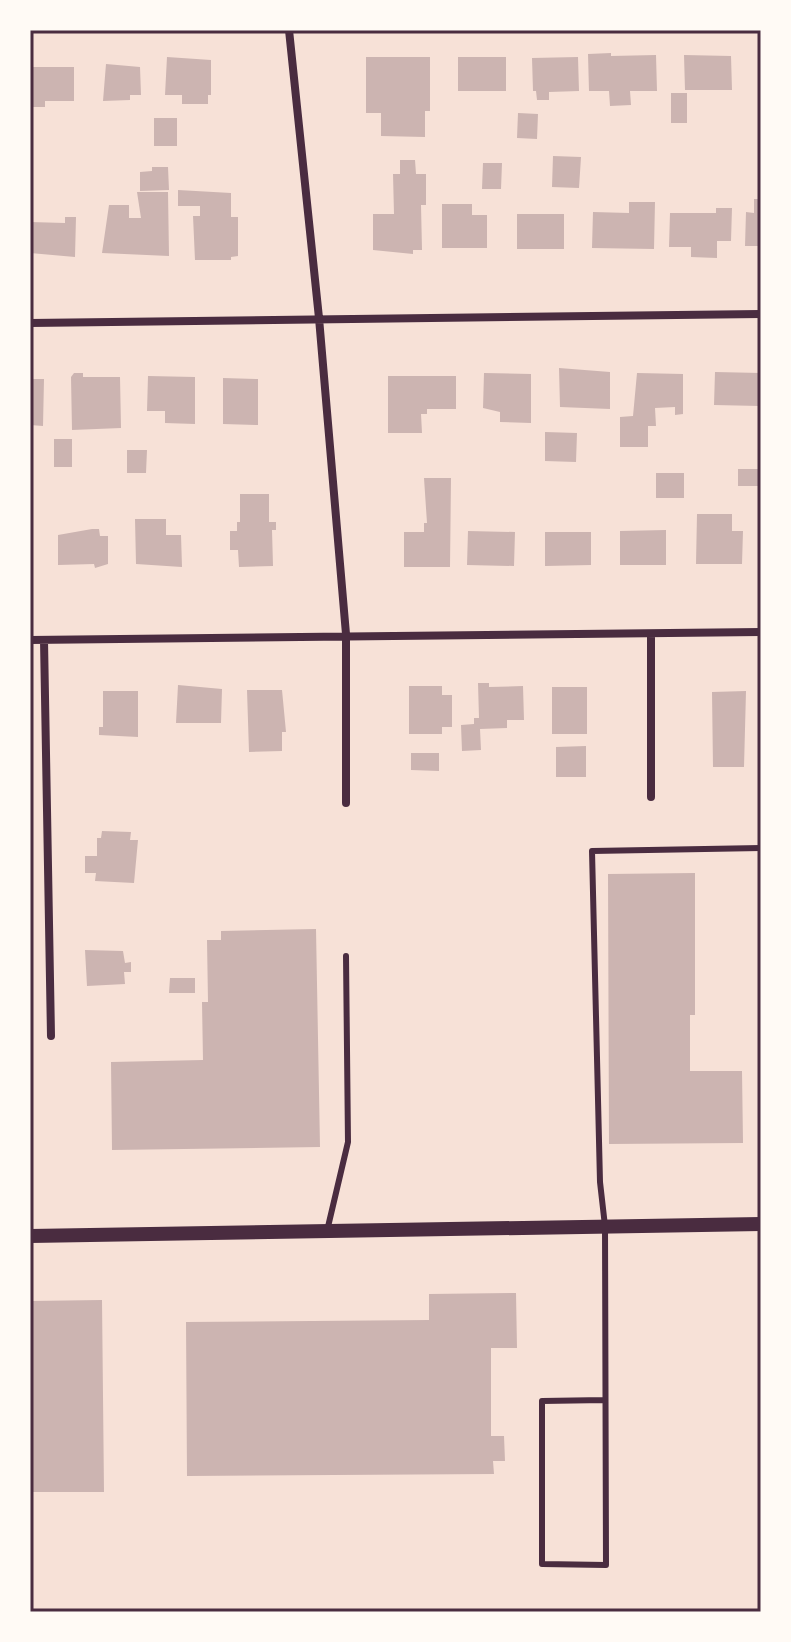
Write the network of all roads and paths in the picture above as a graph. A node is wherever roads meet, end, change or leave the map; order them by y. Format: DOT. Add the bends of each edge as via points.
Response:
graph roads {
  1 [pos="289,30"];
  2 [pos="761,314"];
  3 [pos="319,318"];
  4 [pos="30,323"];
  5 [pos="761,632"];
  6 [pos="346,634"];
  7 [pos="651,634"];
  8 [pos="30,640"];
  9 [pos="44,640"];
  10 [pos="651,797"];
  11 [pos="346,803"];
  12 [pos="761,848"];
  13 [pos="346,956"];
  14 [pos="51,1036"];
  15 [pos="761,1224"];
  16 [pos="605,1226"];
  17 [pos="327,1231"];
  18 [pos="30,1236"];
  19 [pos="605,1400"];
  1 -- 3 [label="street"];
  2 -- 3 [label="street"];
  3 -- 4 [label="street"];
  3 -- 6 [label="street"];
  5 -- 7 [label="street"];
  6 -- 7 [label="street"];
  6 -- 9 [label="street"];
  6 -- 11 [label="street"];
  7 -- 10 [label="street"];
  8 -- 9 [label="street"];
  9 -- 14 [label="street"];
  12 -- 16 [label="lane" via="592,851"];
  13 -- 17 [label="lane" via="348,1142"];
  15 -- 16 [label="street"];
  16 -- 17 [label="street"];
  16 -- 19 [label="lane"];
  17 -- 18 [label="street"];
  19 -- 19 [label="lane" via="606,1565 542,1564 542,1401"];
}
